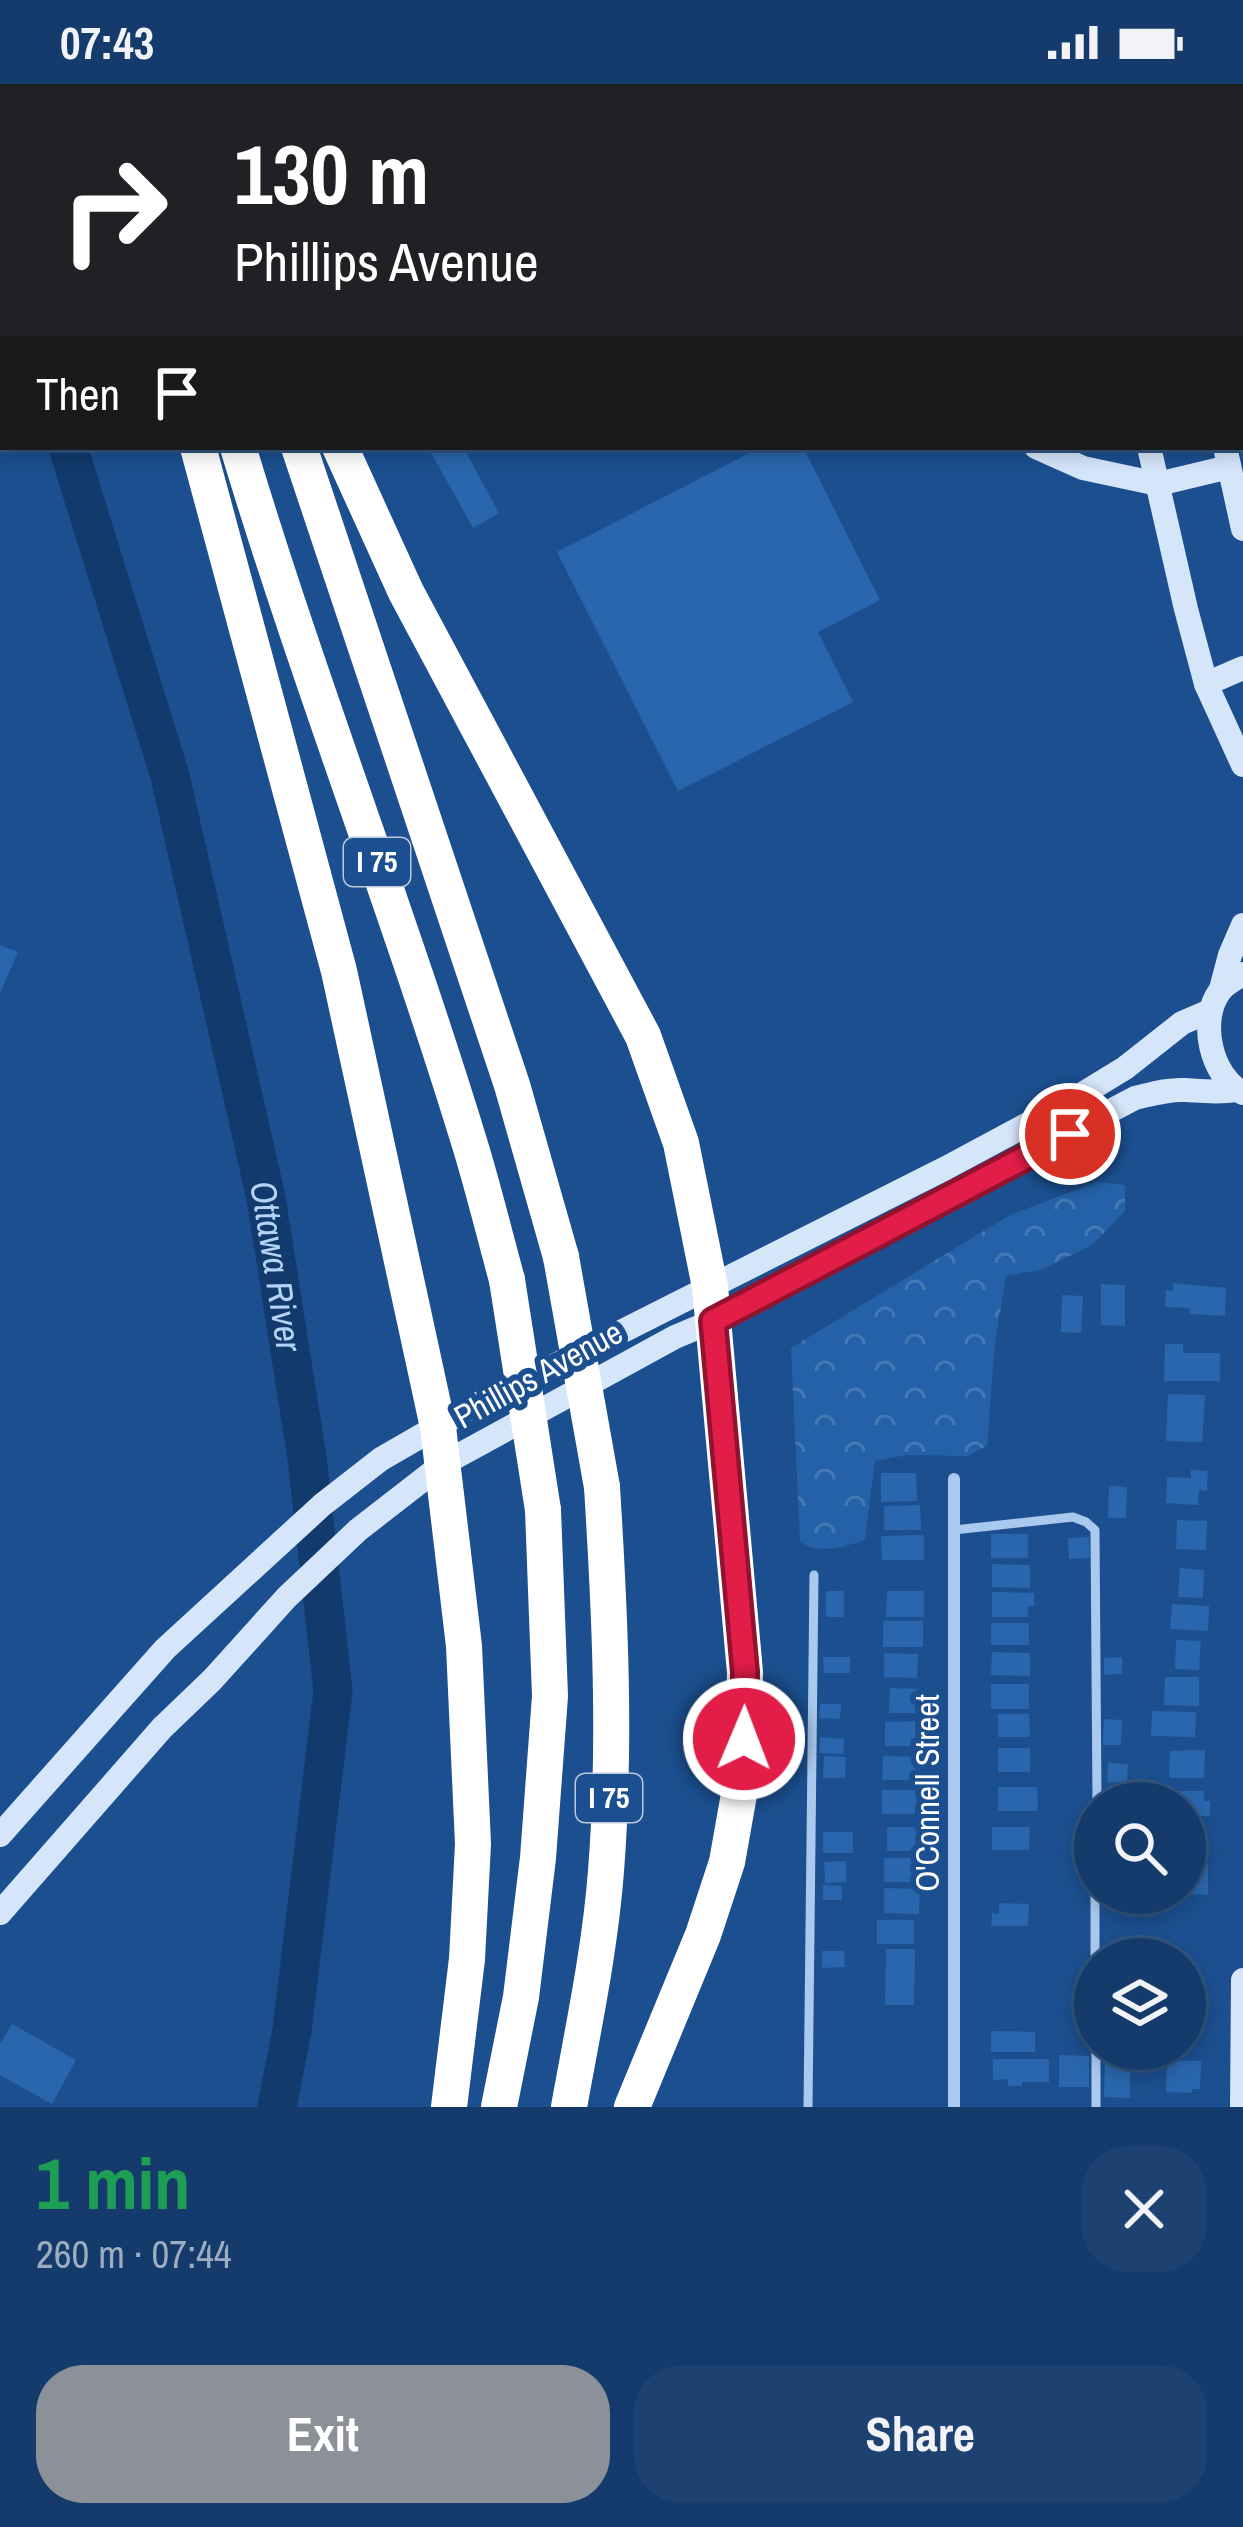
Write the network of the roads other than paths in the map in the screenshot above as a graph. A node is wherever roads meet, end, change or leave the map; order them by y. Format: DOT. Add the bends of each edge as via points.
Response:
graph roads {
  1 [pos="199,450"];
  2 [pos="239,450"];
  3 [pos="300,450"];
  4 [pos="341,450"];
  5 [pos="1042,450"];
  6 [pos="1150,450"];
  7 [pos="1227,457"];
  8 [pos="1158,484"];
  9 [pos="1243,529"];
  10 [pos="1243,668"];
  11 [pos="1207,684"];
  12 [pos="1243,765"];
  13 [pos="1243,926"];
  14 [pos="1243,974"];
  15 [pos="1215,1000"];
  16 [pos="1240,1096"];
  17 [pos="711,1304"];
  18 [pos="452,1418"];
  19 [pos="443,1464"];
  20 [pos="955,1479"];
  21 [pos="955,1530"];
  22 [pos="814,1575"];
  23 [pos="1097,1782"];
  24 [pos="0,1835"];
  25 [pos="0,1913"];
  26 [pos="1243,1980"];
  27 [pos="1096,2070"];
  28 [pos="449,2107"];
  29 [pos="500,2107"];
  30 [pos="569,2107"];
  31 [pos="632,2107"];
  32 [pos="808,2107"];
  33 [pos="954,2107"];
  34 [pos="1096,2107"];
  35 [pos="1242,2107"];
  1 -- 18 [label="highway"];
  2 -- 29 [label="highway, I 75, bridge" via="472,1150 507,1280 543,1510 550,1696 538,1858"];
  3 -- 30 [label="highway, I 75, bridge" via="512,1085 561,1257 602,1486 612,1748 606,1874"];
  4 -- 17 [label="highway" via="406,592 643,1036 681,1143"];
  5 -- 8 [label="main road"];
  6 -- 8 [label="main road"];
  7 -- 8 [label="main road"];
  7 -- 9 [label="main road"];
  8 -- 11 [label="main road"];
  10 -- 11 [label="main road"];
  11 -- 12 [label="main road"];
  13 -- 15 [label="main road"];
  14 -- 15 [label="main road"];
  15 -- 16 [label="main road" via="1215,1058"];
  15 -- 17 [label="main road" via="1071,1101"];
  16 -- 17 [label="main road, Phillips Avenue" via="1184,1090 1136,1098"];
  17 -- 18 [label="main road, Phillips Avenue"];
  17 -- 19 [label="main road, Phillips Avenue" via="675,1337"];
  17 -- 31 [label="highway" via="745,1672 743,1772 703,1935"];
  18 -- 19 [label="highway"];
  18 -- 24 [label="main road, Phillips Avenue" via="352,1480 255,1565 165,1649"];
  19 -- 25 [label="main road, Phillips Avenue" via="332,1553 263,1622"];
  19 -- 28 [label="highway" via="464,1646 473,1844"];
  20 -- 21 [label="street, O'Connell Street"];
  21 -- 23 [label="lane" via="1073,1517 1095,1530"];
  21 -- 33 [label="street, O'Connell Street"];
  22 -- 32 [label="lane"];
  26 -- 35 [label="main road"];
  27 -- 34 [label="lane"];
}
